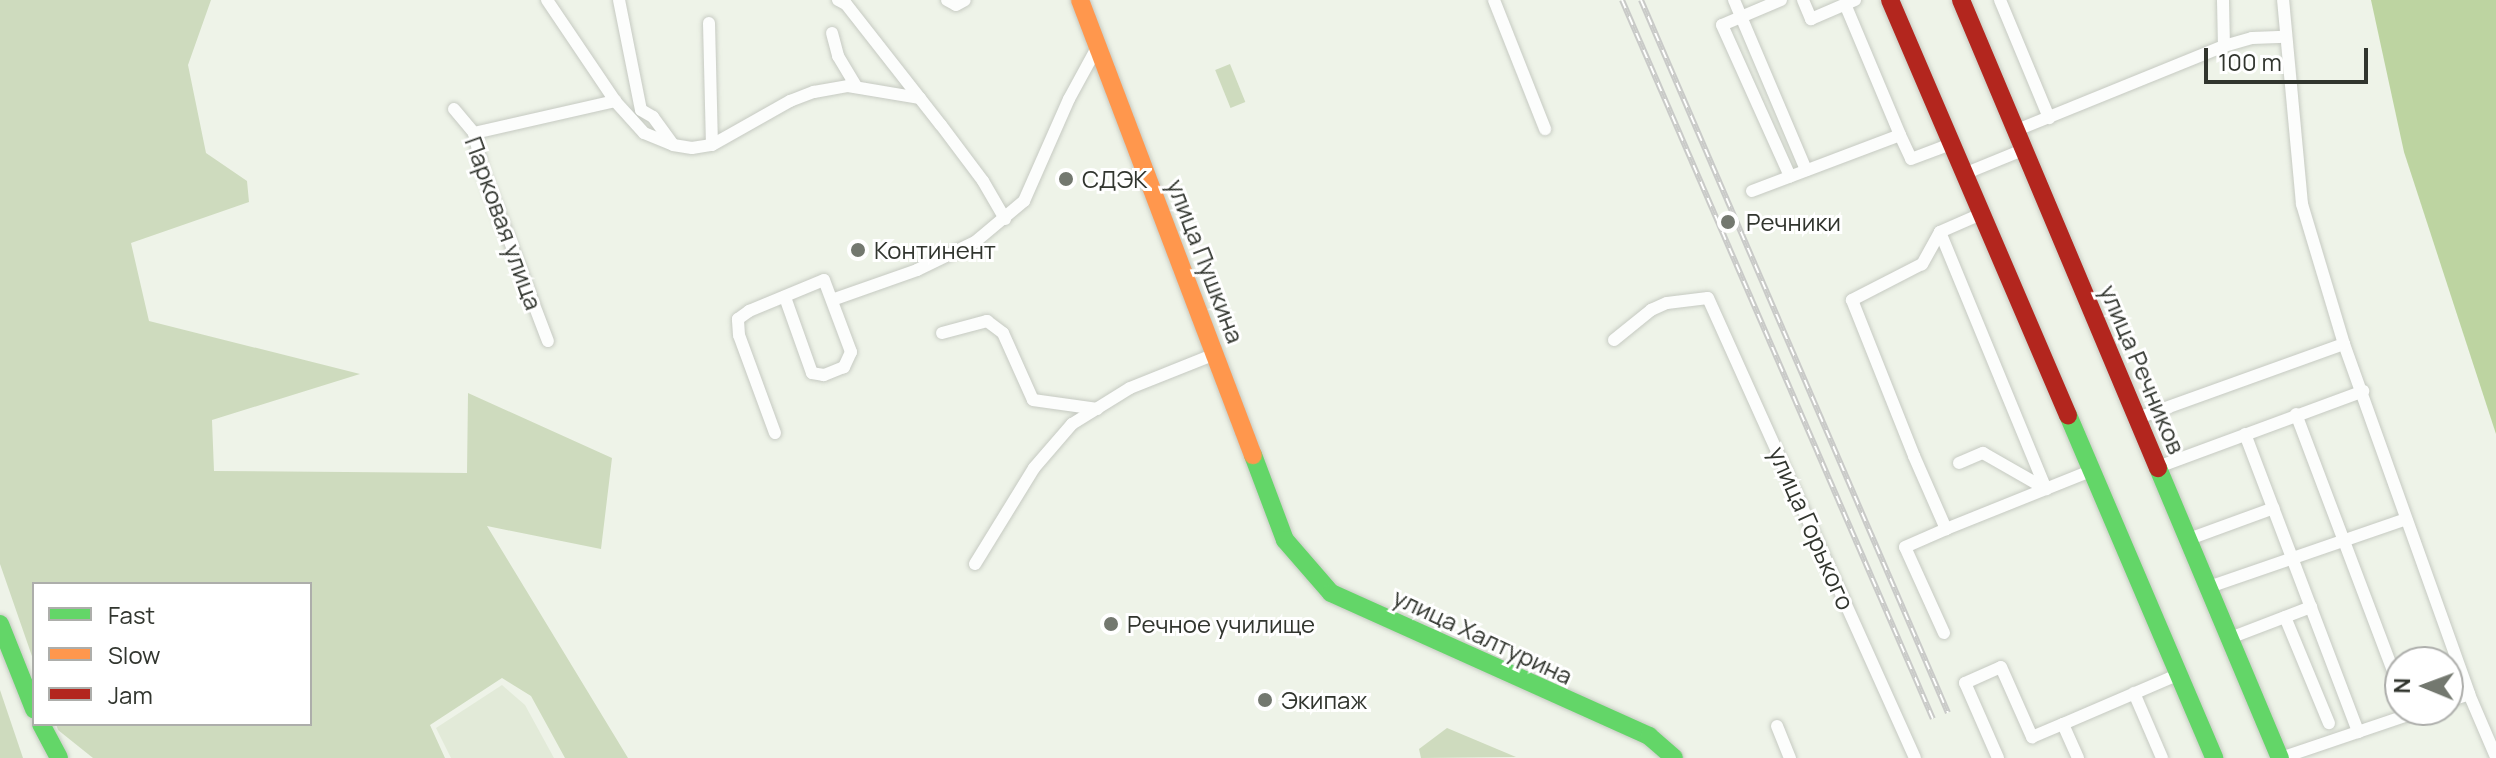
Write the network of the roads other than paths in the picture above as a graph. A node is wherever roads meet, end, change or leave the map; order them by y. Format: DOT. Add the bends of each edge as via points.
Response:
graph roads {
  1 [pos="547,0"];
  2 [pos="619,0"];
  3 [pos="947,0"];
  4 [pos="965,0"];
  5 [pos="1080,0"];
  6 [pos="1494,0"];
  7 [pos="1734,0"];
  8 [pos="1781,0"];
  9 [pos="1803,0"];
  10 [pos="1890,0"];
  11 [pos="1961,0"];
  12 [pos="2000,0"];
  13 [pos="2223,0"];
  14 [pos="2283,0"];
  15 [pos="844,1"];
  16 [pos="1850,2"];
  17 [pos="1741,17"];
  18 [pos="709,23"];
  19 [pos="832,33"];
  20 [pos="2285,37"];
  21 [pos="1099,44"];
  22 [pos="2224,46"];
  23 [pos="856,86"];
  24 [pos="920,98"];
  25 [pos="615,101"];
  26 [pos="454,109"];
  27 [pos="2049,118"];
  28 [pos="1545,129"];
  29 [pos="2017,130"];
  30 [pos="474,133"];
  31 [pos="1900,135"];
  32 [pos="1951,144"];
  33 [pos="673,145"];
  34 [pos="712,145"];
  35 [pos="2025,149"];
  36 [pos="1806,170"];
  37 [pos="1964,174"];
  38 [pos="1790,176"];
  39 [pos="1752,191"];
  40 [pos="1981,214"];
  41 [pos="1005,219"];
  42 [pos="1940,232"];
  43 [pos="785,297"];
  44 [pos="832,300"];
  45 [pos="942,333"];
  46 [pos="1614,340"];
  47 [pos="548,341"];
  48 [pos="2344,344"];
  49 [pos="1215,354"];
  50 [pos="2363,391"];
  51 [pos="1097,409"];
  52 [pos="2296,414"];
  53 [pos="2138,418"];
  54 [pos="775,433"];
  55 [pos="2245,434"];
  56 [pos="1959,463"];
  57 [pos="2158,467"];
  58 [pos="2093,470"];
  59 [pos="2046,489"];
  60 [pos="2274,508"];
  61 [pos="2406,519"];
  62 [pos="1946,529"];
  63 [pos="2189,539"];
  64 [pos="1285,540"];
  65 [pos="2343,540"];
  66 [pos="2293,558"];
  67 [pos="975,564"];
  68 [pos="2209,587"];
  69 [pos="2311,607"];
  70 [pos="2285,617"];
  71 [pos="0,624"];
  72 [pos="1944,633"];
  73 [pos="2230,638"];
  74 [pos="2384,647"];
  75 [pos="2179,674"];
  76 [pos="2134,693"];
  77 [pos="2469,694"];
  78 [pos="2464,696"];
  79 [pos="32,704"];
  80 [pos="2384,722"];
  81 [pos="2329,723"];
  82 [pos="2063,724"];
  83 [pos="42,726"];
  84 [pos="1777,726"];
  85 [pos="2358,732"];
  86 [pos="2496,757"];
  87 [pos="59,758"];
  88 [pos="1674,758"];
  89 [pos="1790,758"];
  90 [pos="1915,758"];
  91 [pos="1998,758"];
  92 [pos="2078,758"];
  93 [pos="2162,758"];
  94 [pos="2214,758"];
  95 [pos="2281,758"];
  1 -- 25 [label="street"];
  2 -- 33 [label="street" via="641,110 653,117"];
  3 -- 4 [label="street" via="956,5"];
  5 -- 21 [label="main road, улица Пушкина"];
  6 -- 28 [label="street"];
  7 -- 17 [label="street"];
  8 -- 17 [label="street"];
  9 -- 16 [label="street" via="1811,19"];
  10 -- 32 [label="main road"];
  11 -- 29 [label="main road, улица Речников"];
  12 -- 27 [label="street"];
  13 -- 22 [label="street"];
  14 -- 20 [label="street"];
  15 -- 24 [label="street"];
  16 -- 31 [label="street"];
  17 -- 36 [label="street"];
  17 -- 38 [label="street" via="1722,25"];
  18 -- 34 [label="street"];
  19 -- 23 [label="street" via="838,56"];
  20 -- 22 [label="street"];
  20 -- 48 [label="street" via="2302,204"];
  21 -- 41 [label="street" via="1024,201"];
  21 -- 49 [label="main road, улица Пушкина"];
  22 -- 27 [label="street"];
  23 -- 24 [label="street"];
  23 -- 34 [label="street" via="790,101"];
  24 -- 41 [label="street"];
  25 -- 30 [label="street"];
  25 -- 33 [label="street" via="644,133"];
  26 -- 30 [label="street, Парковая улица"];
  27 -- 29 [label="street"];
  29 -- 35 [label="main road, улица Речников"];
  30 -- 47 [label="street, Парковая улица" via="483,171"];
  31 -- 32 [label="street" via="1911,159"];
  31 -- 36 [label="street"];
  32 -- 37 [label="main road"];
  33 -- 34 [label="street"];
  35 -- 37 [label="street"];
  35 -- 53 [label="main road, улица Речников"];
  36 -- 38 [label="street"];
  37 -- 40 [label="main road"];
  38 -- 39 [label="street"];
  40 -- 42 [label="street"];
  40 -- 58 [label="main road"];
  41 -- 44 [label="street" via="975,242 917,270"];
  42 -- 59 [label="street"];
  42 -- 62 [label="street" via="1922,264 1852,300"];
  43 -- 44 [label="street" via="824,280"];
  43 -- 44 [label="street" via="807,367 824,375 850,360"];
  43 -- 54 [label="street" via="743,314 737,327"];
  45 -- 51 [label="street" via="987,321 1003,333 1033,400"];
  46 -- 90 [label="street, улица Горького" via="1651,310 1708,298"];
  48 -- 50 [label="street"];
  48 -- 53 [label="street"];
  49 -- 51 [label="street" via="1130,388"];
  49 -- 64 [label="main road, улица Пушкина"];
  50 -- 52 [label="street"];
  50 -- 61 [label="street"];
  51 -- 67 [label="street" via="1072,424 1034,468"];
  52 -- 55 [label="street"];
  52 -- 65 [label="street"];
  53 -- 57 [label="main road, улица Речников"];
  55 -- 57 [label="street"];
  55 -- 60 [label="street"];
  56 -- 59 [label="street" via="1983,453"];
  57 -- 63 [label="main road, улица Речников"];
  58 -- 59 [label="street"];
  58 -- 75 [label="main road"];
  59 -- 62 [label="street"];
  60 -- 63 [label="street"];
  60 -- 66 [label="street"];
  61 -- 65 [label="street"];
  61 -- 77 [label="street"];
  62 -- 72 [label="street" via="1905,547"];
  63 -- 68 [label="main road, улица Речников"];
  64 -- 88 [label="main road, улица Халтурина" via="1331,593 1649,736"];
  65 -- 66 [label="street"];
  65 -- 74 [label="street"];
  66 -- 68 [label="street"];
  66 -- 69 [label="street"];
  68 -- 73 [label="main road, улица Речников"];
  69 -- 70 [label="street"];
  69 -- 85 [label="street"];
  70 -- 73 [label="street"];
  70 -- 81 [label="street"];
  71 -- 79 [label="main road"];
  73 -- 95 [label="main road, улица Речников"];
  75 -- 76 [label="street"];
  75 -- 94 [label="main road"];
  76 -- 82 [label="street"];
  76 -- 93 [label="street"];
  77 -- 78 [label="street"];
  77 -- 86 [label="street"];
  80 -- 85 [label="street"];
  82 -- 91 [label="street" via="2032,737 2001,667 1965,683"];
  82 -- 92 [label="street"];
  83 -- 87 [label="main road"];
  84 -- 89 [label="street"];
  85 -- 95 [label="street"];
}
